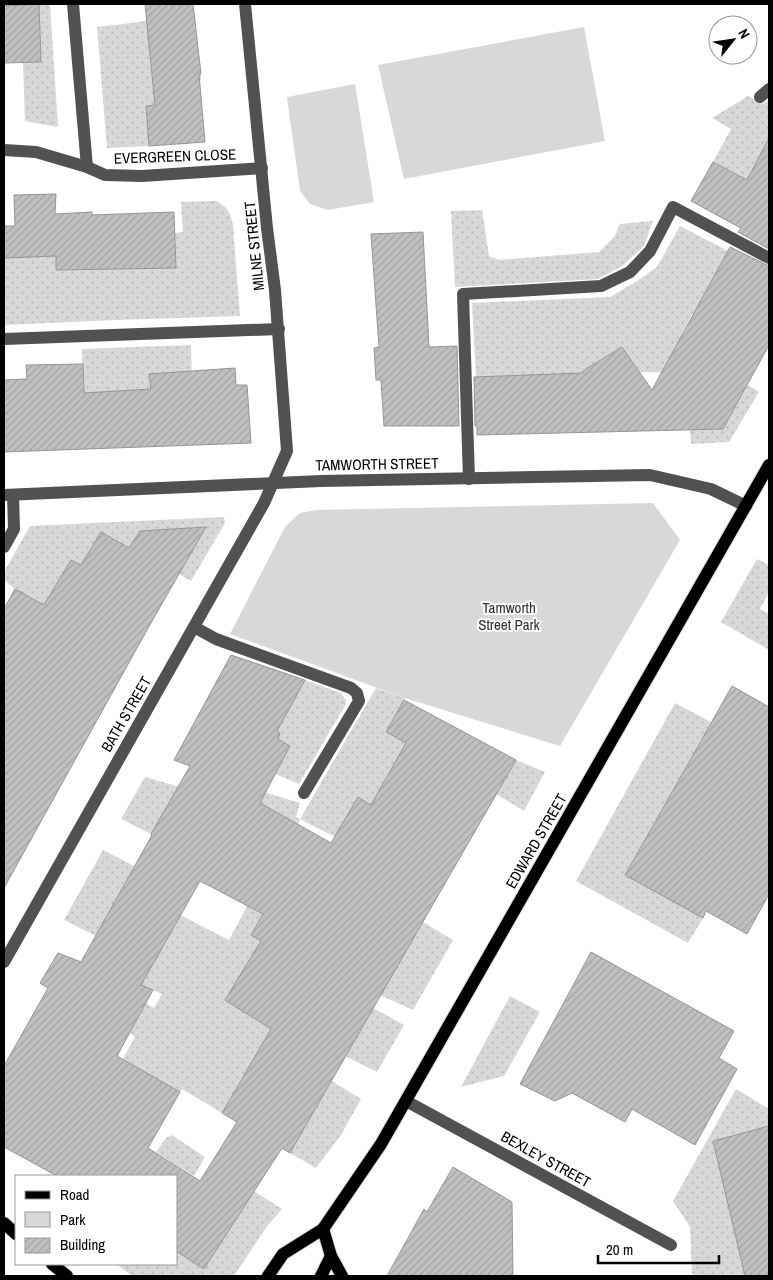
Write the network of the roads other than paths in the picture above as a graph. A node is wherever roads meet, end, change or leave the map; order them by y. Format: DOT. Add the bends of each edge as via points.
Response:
graph roads {
  1 [pos="73,4"];
  2 [pos="245,4"];
  3 [pos="4,150"];
  4 [pos="87,167"];
  5 [pos="262,168"];
  6 [pos="769,258"];
  7 [pos="279,329"];
  8 [pos="4,339"];
  9 [pos="769,465"];
  10 [pos="469,479"];
  11 [pos="274,483"];
  12 [pos="8,495"];
  13 [pos="746,506"];
  14 [pos="4,547"];
  15 [pos="194,627"];
  16 [pos="304,793"];
  17 [pos="9,938"];
  18 [pos="4,962"];
  19 [pos="406,1101"];
  20 [pos="4,1223"];
  21 [pos="323,1229"];
  22 [pos="15,1233"];
  23 [pos="671,1245"];
  24 [pos="332,1256"];
  25 [pos="53,1265"];
  26 [pos="67,1276"];
  27 [pos="268,1276"];
  28 [pos="321,1276"];
  29 [pos="342,1276"];
  1 -- 4 [label="street"];
  2 -- 5 [label="street, MILNE STREET"];
  3 -- 4 [label="street, EVERGREEN CLOSE" via="36,152"];
  4 -- 5 [label="street, EVERGREEN CLOSE" via="105,175 142,176"];
  5 -- 7 [label="street, MILNE STREET"];
  6 -- 10 [label="street" via="674,207 650,251 630,272 600,286 463,294"];
  7 -- 8 [label="street"];
  7 -- 11 [label="street, MILNE STREET" via="288,454"];
  9 -- 13 [label="main road, EDWARD STREET"];
  10 -- 11 [label="street, TAMWORTH STREET"];
  10 -- 13 [label="street, TAMWORTH STREET" via="650,475 711,489"];
  11 -- 12 [label="street, TAMWORTH STREET"];
  11 -- 15 [label="street, BATH STREET"];
  12 -- 14 [label="street" via="14,529"];
  13 -- 19 [label="main road, EDWARD STREET"];
  15 -- 16 [label="street" via="216,639 351,688 357,693 359,701"];
  15 -- 17 [label="street, BATH STREET"];
  17 -- 18 [label="street, BATH STREET"];
  19 -- 21 [label="main road, EDWARD STREET"];
  19 -- 23 [label="street, BEXLEY STREET"];
  20 -- 22 [label="main road"];
  21 -- 24 [label="main road"];
  21 -- 27 [label="main road, EDWARD STREET" via="283,1254"];
  24 -- 28 [label="main road"];
  24 -- 29 [label="main road"];
  25 -- 26 [label="main road"];
}
